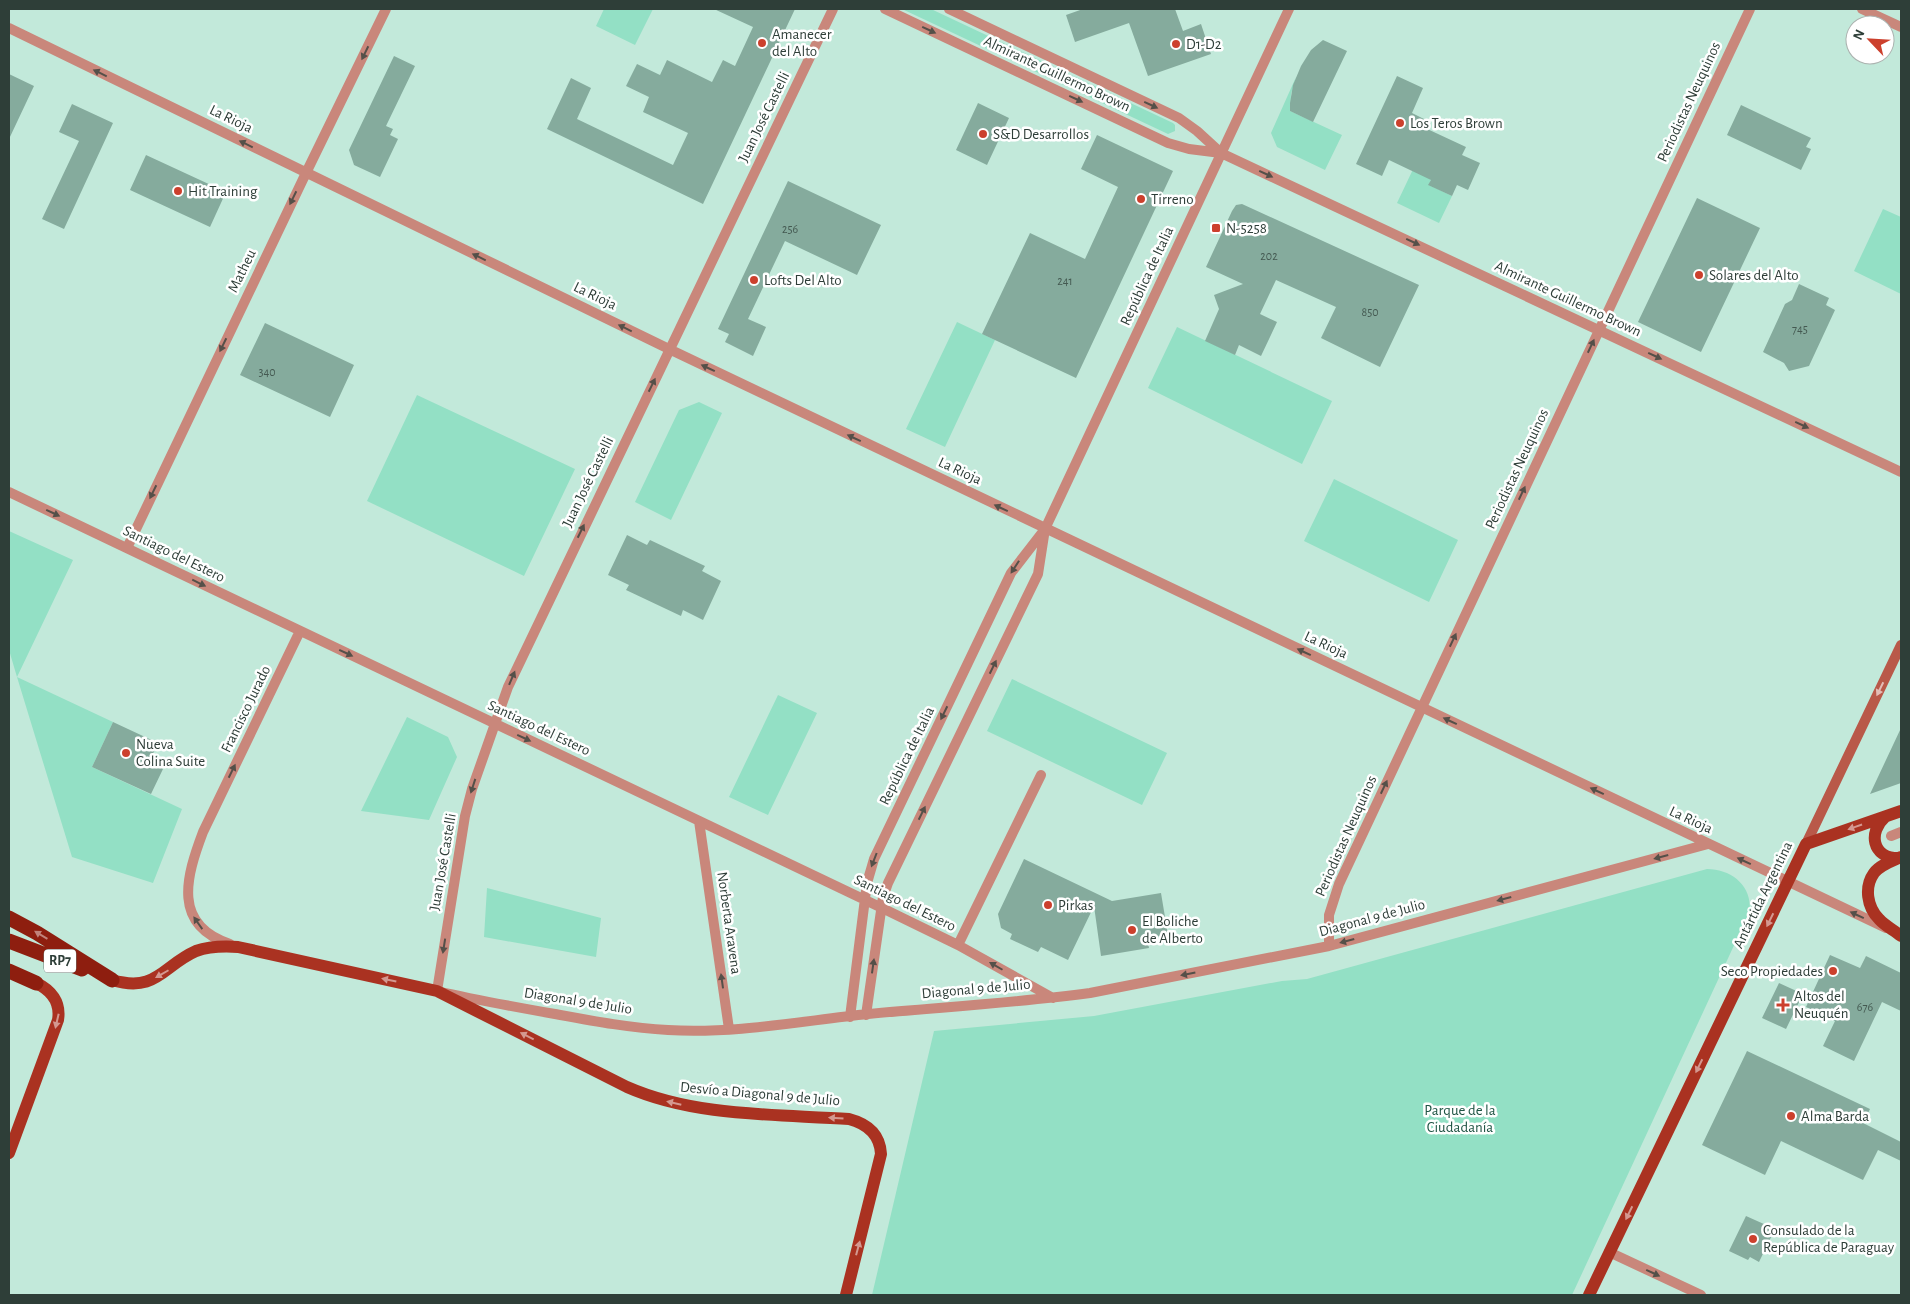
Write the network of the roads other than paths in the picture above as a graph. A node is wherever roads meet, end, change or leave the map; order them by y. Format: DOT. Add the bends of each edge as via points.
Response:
graph roads {
  1 [pos="386,9"];
  2 [pos="833,9"];
  3 [pos="885,9"];
  4 [pos="949,9"];
  5 [pos="1289,9"];
  6 [pos="1750,9"];
  7 [pos="1862,9"];
  8 [pos="1901,27"];
  9 [pos="9,28"];
  10 [pos="1221,153"];
  11 [pos="306,173"];
  12 [pos="1599,330"];
  13 [pos="669,349"];
  14 [pos="1901,472"];
  15 [pos="9,492"];
  16 [pos="1045,528"];
  17 [pos="127,548"];
  18 [pos="300,631"];
  19 [pos="1901,645"];
  20 [pos="1421,708"];
  21 [pos="495,724"];
  22 [pos="1041,775"];
  23 [pos="1901,811"];
  24 [pos="1885,817"];
  25 [pos="698,820"];
  26 [pos="1901,832"];
  27 [pos="1891,836"];
  28 [pos="1708,844"];
  29 [pos="1806,844"];
  30 [pos="1900,858"];
  31 [pos="1788,882"];
  32 [pos="865,900"];
  33 [pos="882,908"];
  34 [pos="9,918"];
  35 [pos="1901,936"];
  36 [pos="9,942"];
  37 [pos="958,945"];
  38 [pos="1329,946"];
  39 [pos="238,947"];
  40 [pos="9,971"];
  41 [pos="9,979"];
  42 [pos="112,980"];
  43 [pos="36,983"];
  44 [pos="436,991"];
  45 [pos="1053,998"];
  46 [pos="866,1014"];
  47 [pos="850,1016"];
  48 [pos="729,1029"];
  49 [pos="9,1153"];
  50 [pos="1609,1252"];
  51 [pos="846,1295"];
  52 [pos="1589,1295"];
  53 [pos="1701,1295"];
  1 -- 11 [label="street, Matheu, one-way"];
  2 -- 13 [label="street, Juan José Castelli"];
  3 -- 10 [label="street, Almirante Guillermo Brown, one-way" via="1168,143"];
  4 -- 10 [label="street, Almirante Guillermo Brown, one-way" via="1179,118"];
  5 -- 10 [label="street, República de Italia"];
  6 -- 12 [label="street, Periodistas Neuquinos"];
  7 -- 8 [label="street"];
  11 -- 9 [label="street, La Rioja, one-way"];
  10 -- 12 [label="street, Almirante Guillermo Brown, one-way"];
  10 -- 16 [label="street, República de Italia"];
  13 -- 11 [label="street, La Rioja, one-way"];
  11 -- 17 [label="street, Matheu, one-way"];
  12 -- 14 [label="street, Almirante Guillermo Brown, one-way"];
  20 -- 12 [label="street, Periodistas Neuquinos, one-way"];
  16 -- 13 [label="street, La Rioja, one-way"];
  21 -- 13 [label="street, Juan José Castelli, one-way" via="516,667"];
  15 -- 17 [label="street, Santiago del Estero, one-way"];
  20 -- 16 [label="street, La Rioja, one-way"];
  16 -- 32 [label="street, República de Italia, one-way" via="1018,562 1007,582 874,859"];
  33 -- 16 [label="street, República de Italia, one-way" via="888,882 1038,574"];
  17 -- 18 [label="street, Santiago del Estero, one-way"];
  18 -- 21 [label="street, Santiago del Estero, one-way"];
  39 -- 18 [label="street, Francisco Jurado, one-way" via="220,941 196,923 188,894 194,855"];
  19 -- 29 [label="main road, Antártida Argentina, one-way"];
  28 -- 20 [label="street, La Rioja, one-way"];
  38 -- 20 [label="street, Periodistas Neuquinos, one-way" via="1329,915 1333,898"];
  21 -- 25 [label="street, Santiago del Estero, one-way"];
  21 -- 44 [label="street, Juan José Castelli, one-way" via="465,816"];
  22 -- 37 [label="street"];
  23 -- 24 [label="main road"];
  24 -- 29 [label="main road, one-way"];
  24 -- 30 [label="main road" via="1877,825 1875,844 1883,854"];
  25 -- 32 [label="street, Santiago del Estero"];
  48 -- 25 [label="street, Norberta Aravena, one-way"];
  26 -- 27 [label="street"];
  31 -- 28 [label="street, La Rioja, one-way"];
  28 -- 38 [label="street, Diagonal 9 de Julio, one-way"];
  29 -- 31 [label="main road, Antártida Argentina"];
  30 -- 35 [label="main road" via="1875,872 1870,879 1868,896 1880,920"];
  35 -- 31 [label="street, La Rioja, one-way"];
  31 -- 50 [label="main road, Antártida Argentina, one-way"];
  32 -- 33 [label="street, Santiago del Estero"];
  32 -- 47 [label="street, República de Italia"];
  33 -- 37 [label="street, Santiago del Estero"];
  46 -- 33 [label="street, República de Italia, one-way"];
  42 -- 34 [label="highway, one-way"];
  36 -- 42 [label="highway, RP7"];
  45 -- 37 [label="street, Santiago del Estero, one-way"];
  38 -- 45 [label="street, Diagonal 9 de Julio, one-way"];
  39 -- 42 [label="main road, Diagonal 9 de Julio, one-way" via="215,946 195,952 145,982 133,984"];
  44 -- 39 [label="main road, Diagonal 9 de Julio, one-way"];
  40 -- 43 [label="highway, RP7"];
  41 -- 43 [label="highway"];
  43 -- 49 [label="main road, one-way" via="51,993 59,1013"];
  44 -- 48 [label="street, Diagonal 9 de Julio" via="620,1025 667,1030"];
  51 -- 44 [label="main road, Desvío a Diagonal 9 de Julio, one-way" via="880,1164 881,1145 868,1127 850,1119 701,1108 648,1096"];
  45 -- 46 [label="street, Diagonal 9 de Julio"];
  46 -- 47 [label="street, Diagonal 9 de Julio"];
  47 -- 48 [label="street, Diagonal 9 de Julio"];
  50 -- 52 [label="main road, Antártida Argentina"];
  50 -- 53 [label="street, one-way"];
}
